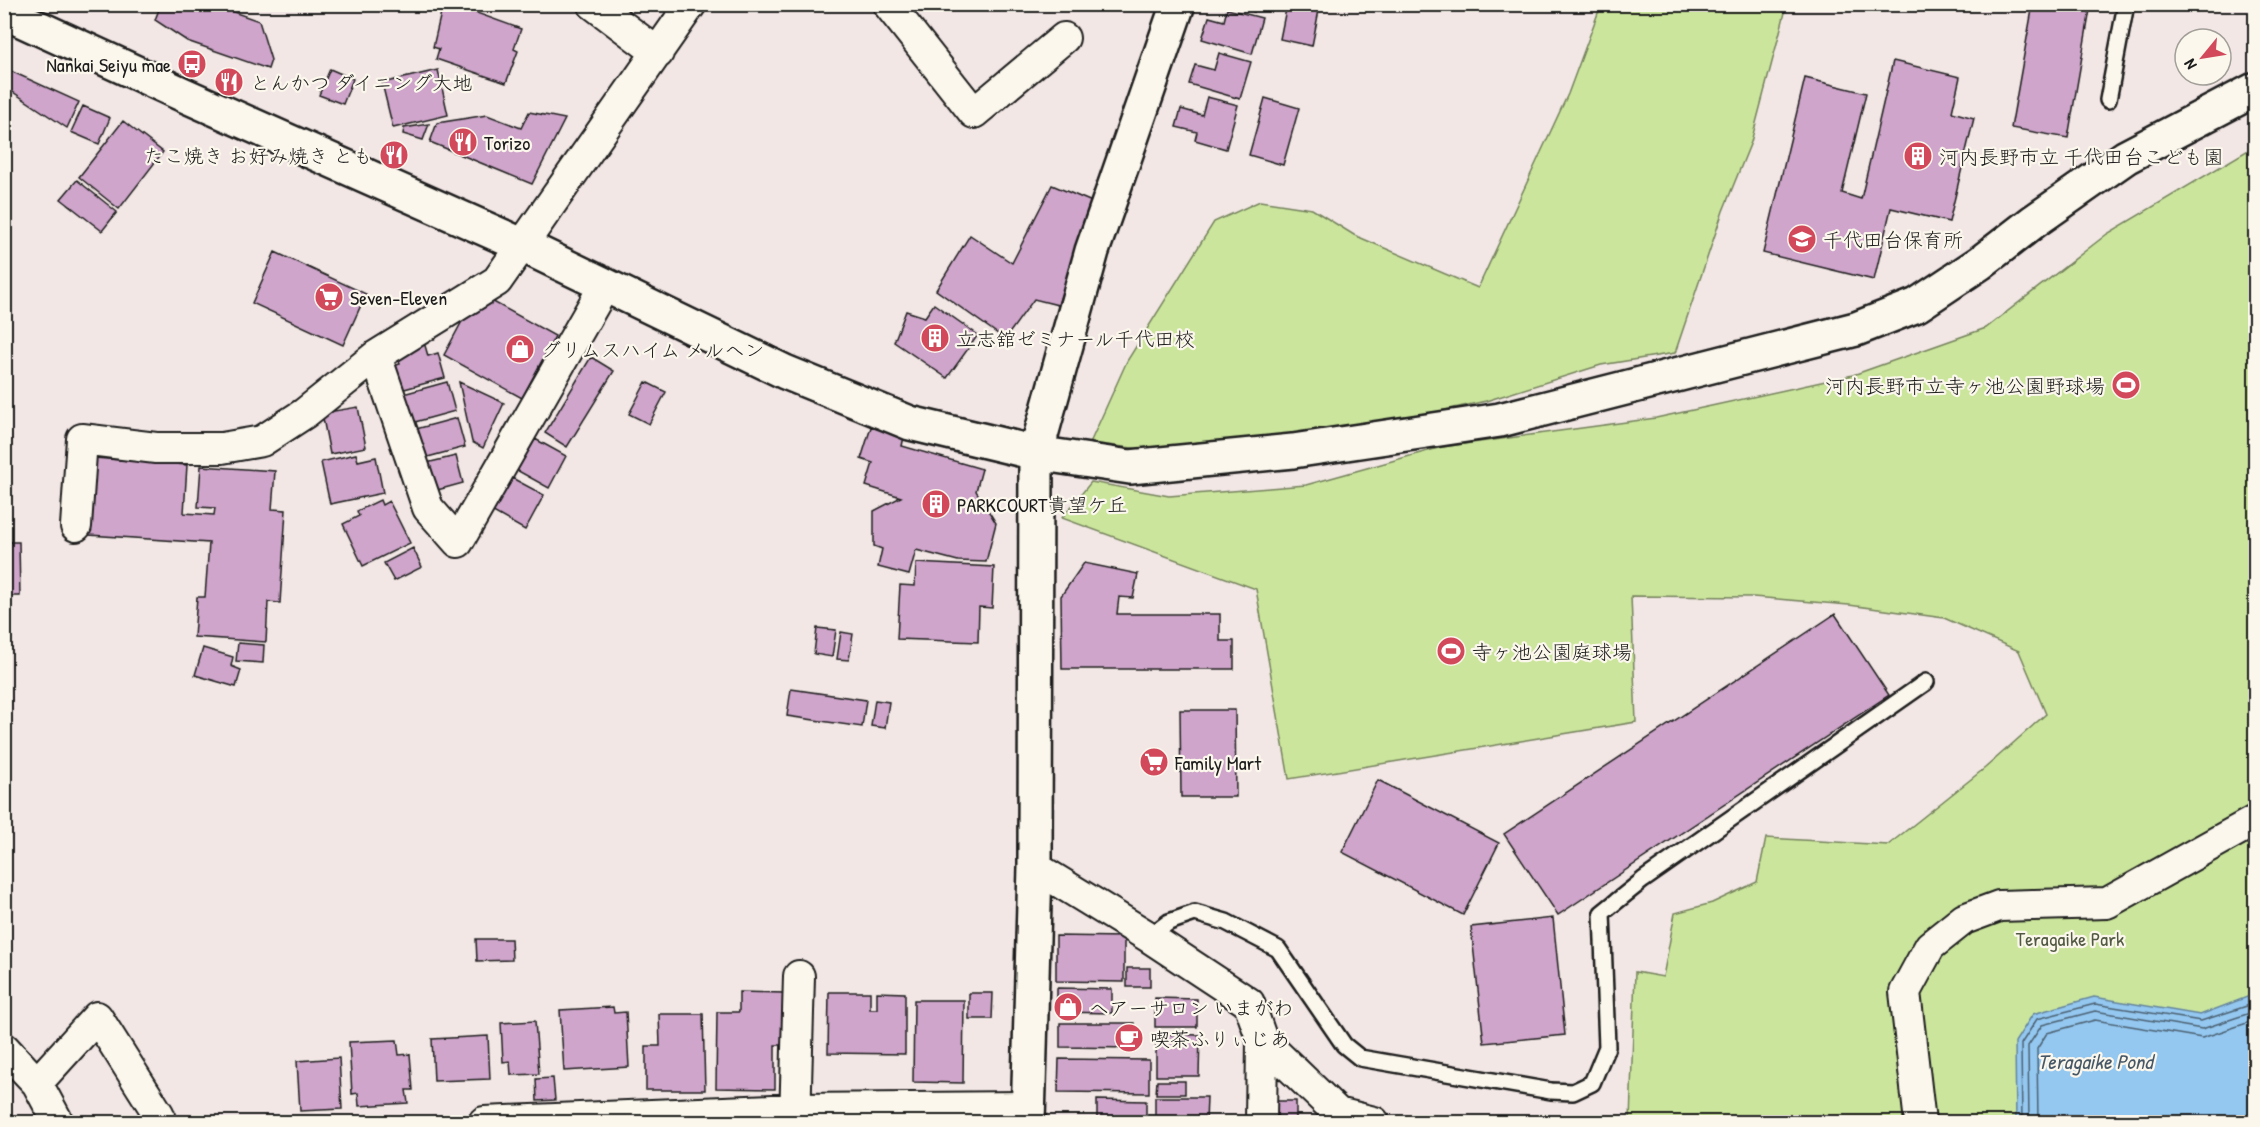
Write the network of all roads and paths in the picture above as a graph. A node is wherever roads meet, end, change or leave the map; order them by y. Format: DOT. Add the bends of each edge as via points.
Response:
graph roads {
  1 [pos="593,4"];
  2 [pos="691,4"];
  3 [pos="888,4"];
  4 [pos="1178,4"];
  5 [pos="2126,4"];
  6 [pos="4,12"];
  7 [pos="1064,38"];
  8 [pos="658,52"];
  9 [pos="2256,89"];
  10 [pos="2108,100"];
  11 [pos="525,246"];
  12 [pos="605,285"];
  13 [pos="376,356"];
  14 [pos="1036,453"];
  15 [pos="76,526"];
  16 [pos="1926,682"];
  17 [pos="2256,820"];
  18 [pos="1035,867"];
  19 [pos="1149,937"];
  20 [pos="800,976"];
  21 [pos="1262,1040"];
  22 [pos="4,1048"];
  23 [pos="37,1083"];
  24 [pos="1028,1115"];
  25 [pos="795,1116"];
  26 [pos="546,1121"];
  27 [pos="58,1122"];
  28 [pos="159,1122"];
  29 [pos="484,1122"];
  30 [pos="1261,1122"];
  31 [pos="1374,1122"];
  32 [pos="1920,1122"];
  1 -- 8 [label="street"];
  2 -- 8 [label="street"];
  3 -- 7 [label="street" via="974,113"];
  4 -- 14 [label="street" via="1092,251"];
  5 -- 10 [label="lane"];
  6 -- 11 [label="street"];
  8 -- 11 [label="street"];
  9 -- 14 [label="street" via="2126,157 1917,305 1856,329 1500,420 1316,448 1130,467"];
  11 -- 12 [label="street"];
  11 -- 13 [label="street" via="498,281"];
  12 -- 13 [label="street" via="458,542 428,508"];
  12 -- 14 [label="street" via="785,372 910,423"];
  13 -- 15 [label="street" via="305,413 262,441 222,448 156,448 82,439"];
  14 -- 18 [label="street"];
  16 -- 19 [label="lane" via="1643,880 1602,913 1607,1047 1592,1083 1573,1092 1360,1058 1344,1045 1278,949 1226,922 1195,913 1169,922"];
  17 -- 32 [label="street" via="2107,903 1999,906 1964,919 1930,946 1905,992"];
  18 -- 19 [label="street"];
  18 -- 24 [label="street"];
  19 -- 21 [label="street" via="1249,1003"];
  20 -- 25 [label="street"];
  21 -- 30 [label="street"];
  21 -- 31 [label="street" via="1338,1113"];
  22 -- 23 [label="street"];
  23 -- 27 [label="street"];
  23 -- 28 [label="street" via="97,1017 159,1115"];
  24 -- 25 [label="street"];
  25 -- 26 [label="street"];
  26 -- 29 [label="street"];
}
